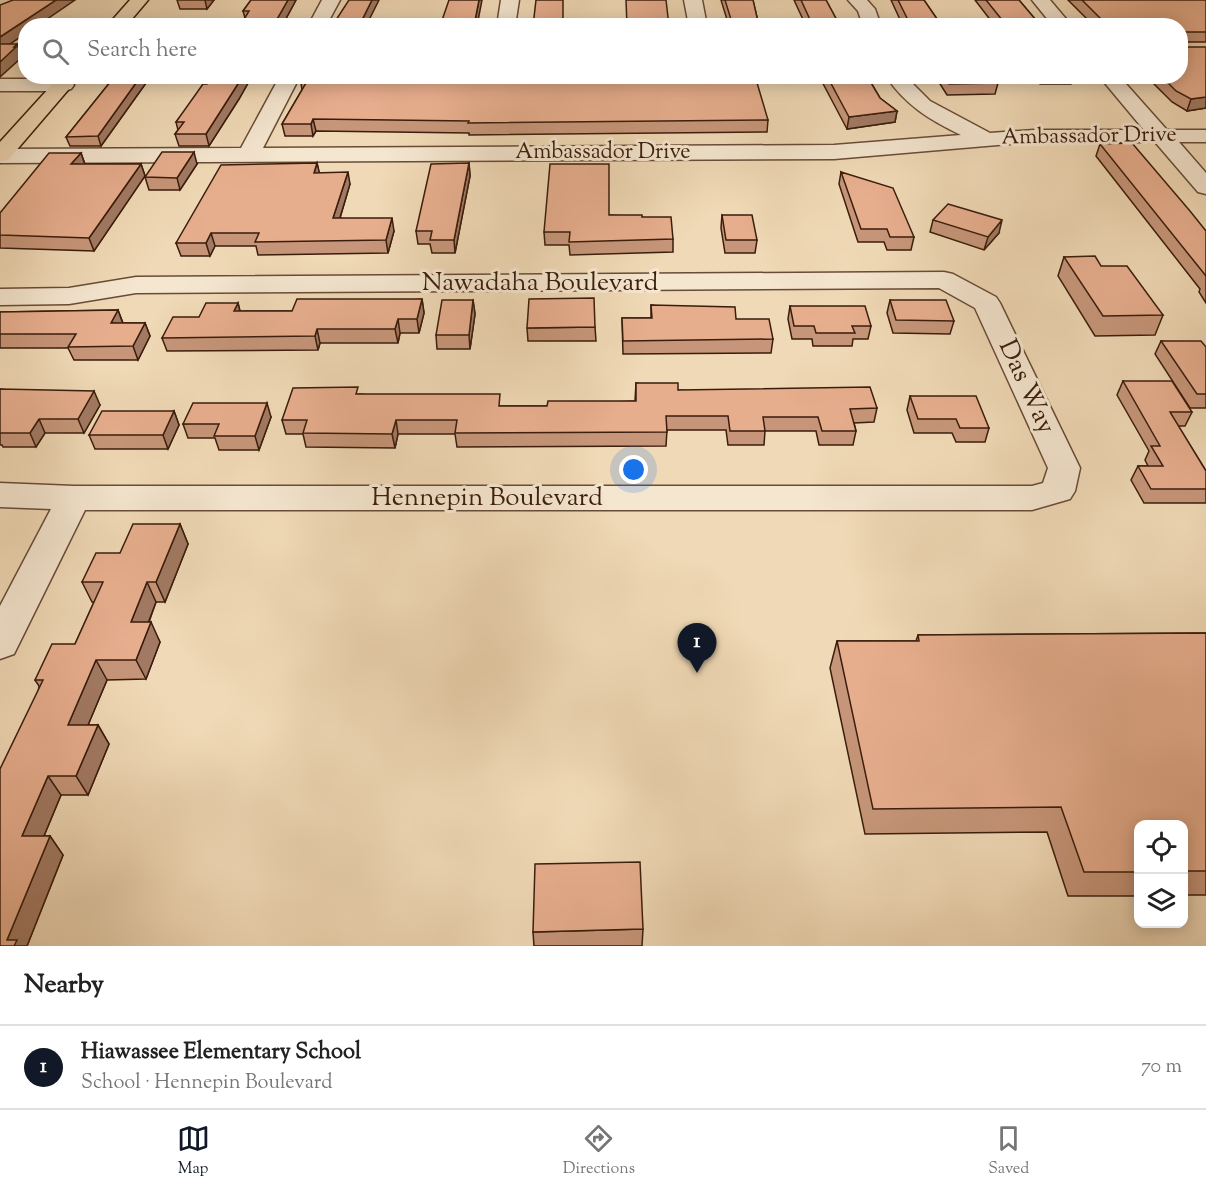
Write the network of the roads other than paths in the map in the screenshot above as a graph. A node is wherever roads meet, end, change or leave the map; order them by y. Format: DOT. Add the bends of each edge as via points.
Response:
graph roads {
  1 [pos="139,0"];
  2 [pos="331,0"];
  3 [pos="510,0"];
  4 [pos="693,0"];
  5 [pos="857,0"];
  6 [pos="1041,0"];
  7 [pos="123,18"];
  8 [pos="321,18"];
  9 [pos="507,18"];
  10 [pos="696,18"];
  11 [pos="869,18"];
  12 [pos="1056,18"];
  13 [pos="18,84"];
  14 [pos="64,84"];
  15 [pos="286,84"];
  16 [pos="899,84"];
  17 [pos="1115,84"];
  18 [pos="0,85"];
  19 [pos="1206,136"];
  20 [pos="1161,137"];
  21 [pos="985,139"];
  22 [pos="0,156"];
  23 [pos="248,156"];
  24 [pos="1206,188"];
  25 [pos="0,276"];
  26 [pos="944,280"];
  27 [pos="136,285"];
  28 [pos="0,297"];
  29 [pos="5,497"];
  30 [pos="74,498"];
  31 [pos="1032,498"];
  32 [pos="0,643"];
  1 -- 7 [label="main road"];
  2 -- 8 [label="street"];
  3 -- 9 [label="street"];
  4 -- 10 [label="street"];
  5 -- 11 [label="street"];
  6 -- 12 [label="street"];
  13 -- 18 [label="street"];
  14 -- 22 [label="main road"];
  15 -- 23 [label="street"];
  16 -- 21 [label="street" via="927,108"];
  17 -- 20 [label="street"];
  19 -- 20 [label="street, Ambassador Drive"];
  20 -- 21 [label="street, Ambassador Drive"];
  20 -- 24 [label="street"];
  21 -- 23 [label="street, Ambassador Drive" via="834,152"];
  22 -- 23 [label="street, Ambassador Drive"];
  25 -- 27 [label="street, Nawadaha Boulevard" via="81,276"];
  26 -- 27 [label="street, Nawadaha Boulevard"];
  26 -- 31 [label="street, Das Way" via="986,303 1065,468 1058,491"];
  27 -- 28 [label="street, Nawadaha Boulevard" via="69,296"];
  29 -- 30 [label="street, Hennepin Boulevard"];
  30 -- 31 [label="street, Hennepin Boulevard"];
  30 -- 32 [label="street"];
}
